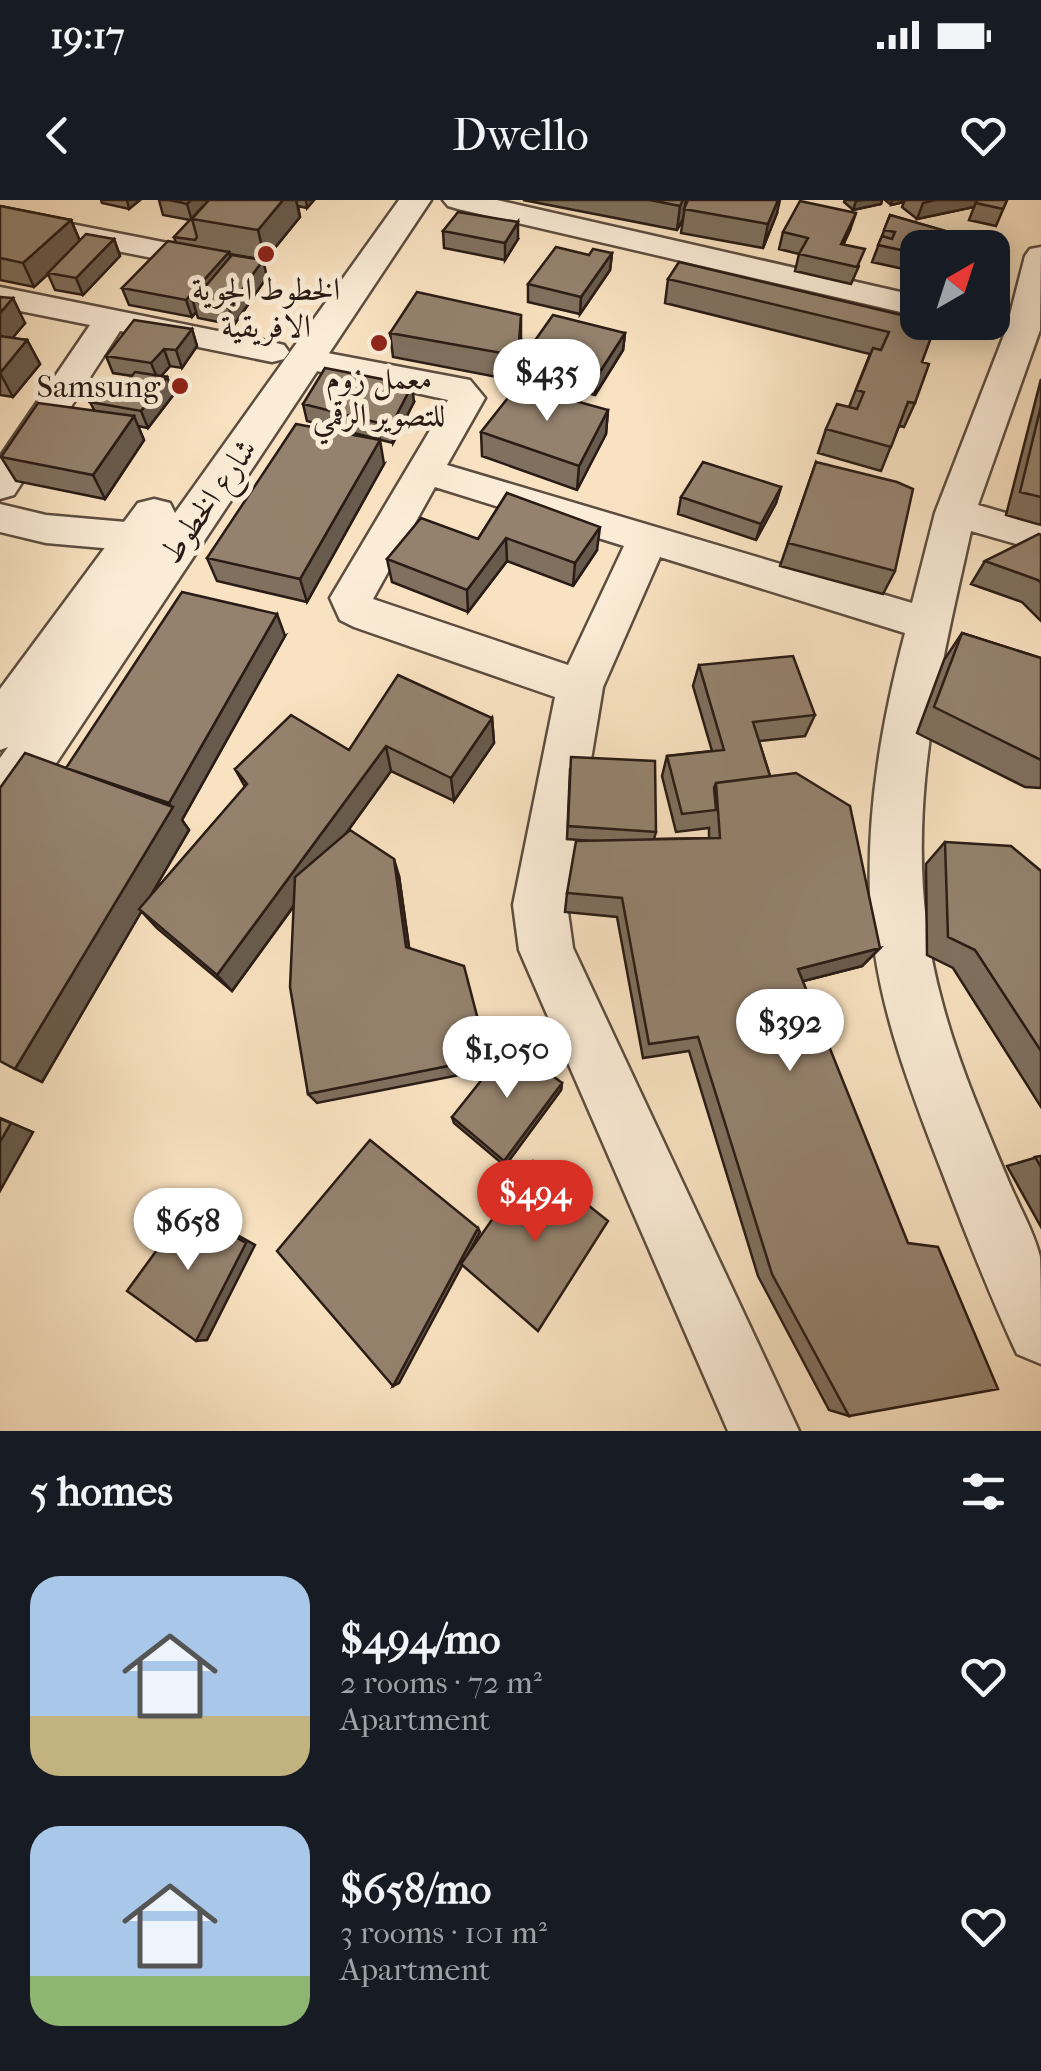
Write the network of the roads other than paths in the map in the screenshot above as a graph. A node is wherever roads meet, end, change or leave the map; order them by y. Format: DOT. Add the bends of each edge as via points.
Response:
graph roads {
  1 [pos="381,200"];
  2 [pos="416,200"];
  3 [pos="458,200"];
  4 [pos="0,219"];
  5 [pos="178,254"];
  6 [pos="1041,256"];
  7 [pos="0,297"];
  8 [pos="900,302"];
  9 [pos="111,319"];
  10 [pos="1018,331"];
  11 [pos="289,355"];
  12 [pos="425,471"];
  13 [pos="0,486"];
  14 [pos="955,513"];
  15 [pos="0,518"];
  16 [pos="1041,537"];
  17 [pos="137,538"];
  18 [pos="648,540"];
  19 [pos="931,625"];
  20 [pos="580,687"];
  21 [pos="0,729"];
  22 [pos="0,802"];
  23 [pos="1041,1330"];
  24 [pos="764,1431"];
  1 -- 11 [label="street, شارع الخطوط"];
  2 -- 11 [label="street, شارع الخطوط"];
  3 -- 8 [label="street"];
  4 -- 5 [label="street"];
  6 -- 10 [label="street"];
  7 -- 9 [label="street"];
  9 -- 11 [label="street"];
  9 -- 13 [label="street"];
  10 -- 14 [label="street"];
  11 -- 12 [label="street" via="464,392 467,398"];
  11 -- 17 [label="street, شارع الخطوط"];
  11 -- 22 [label="street, شارع الخطوط"];
  12 -- 18 [label="street"];
  12 -- 20 [label="street" via="351,598 355,609"];
  14 -- 16 [label="street"];
  14 -- 19 [label="street"];
  15 -- 17 [label="street"];
  17 -- 21 [label="street, شارع الخطوط"];
  18 -- 19 [label="street"];
  18 -- 20 [label="street"];
  19 -- 23 [label="street" via="900,761 896,902 913,1001 944,1098"];
  20 -- 24 [label="street" via="540,905 546,950"];
}
